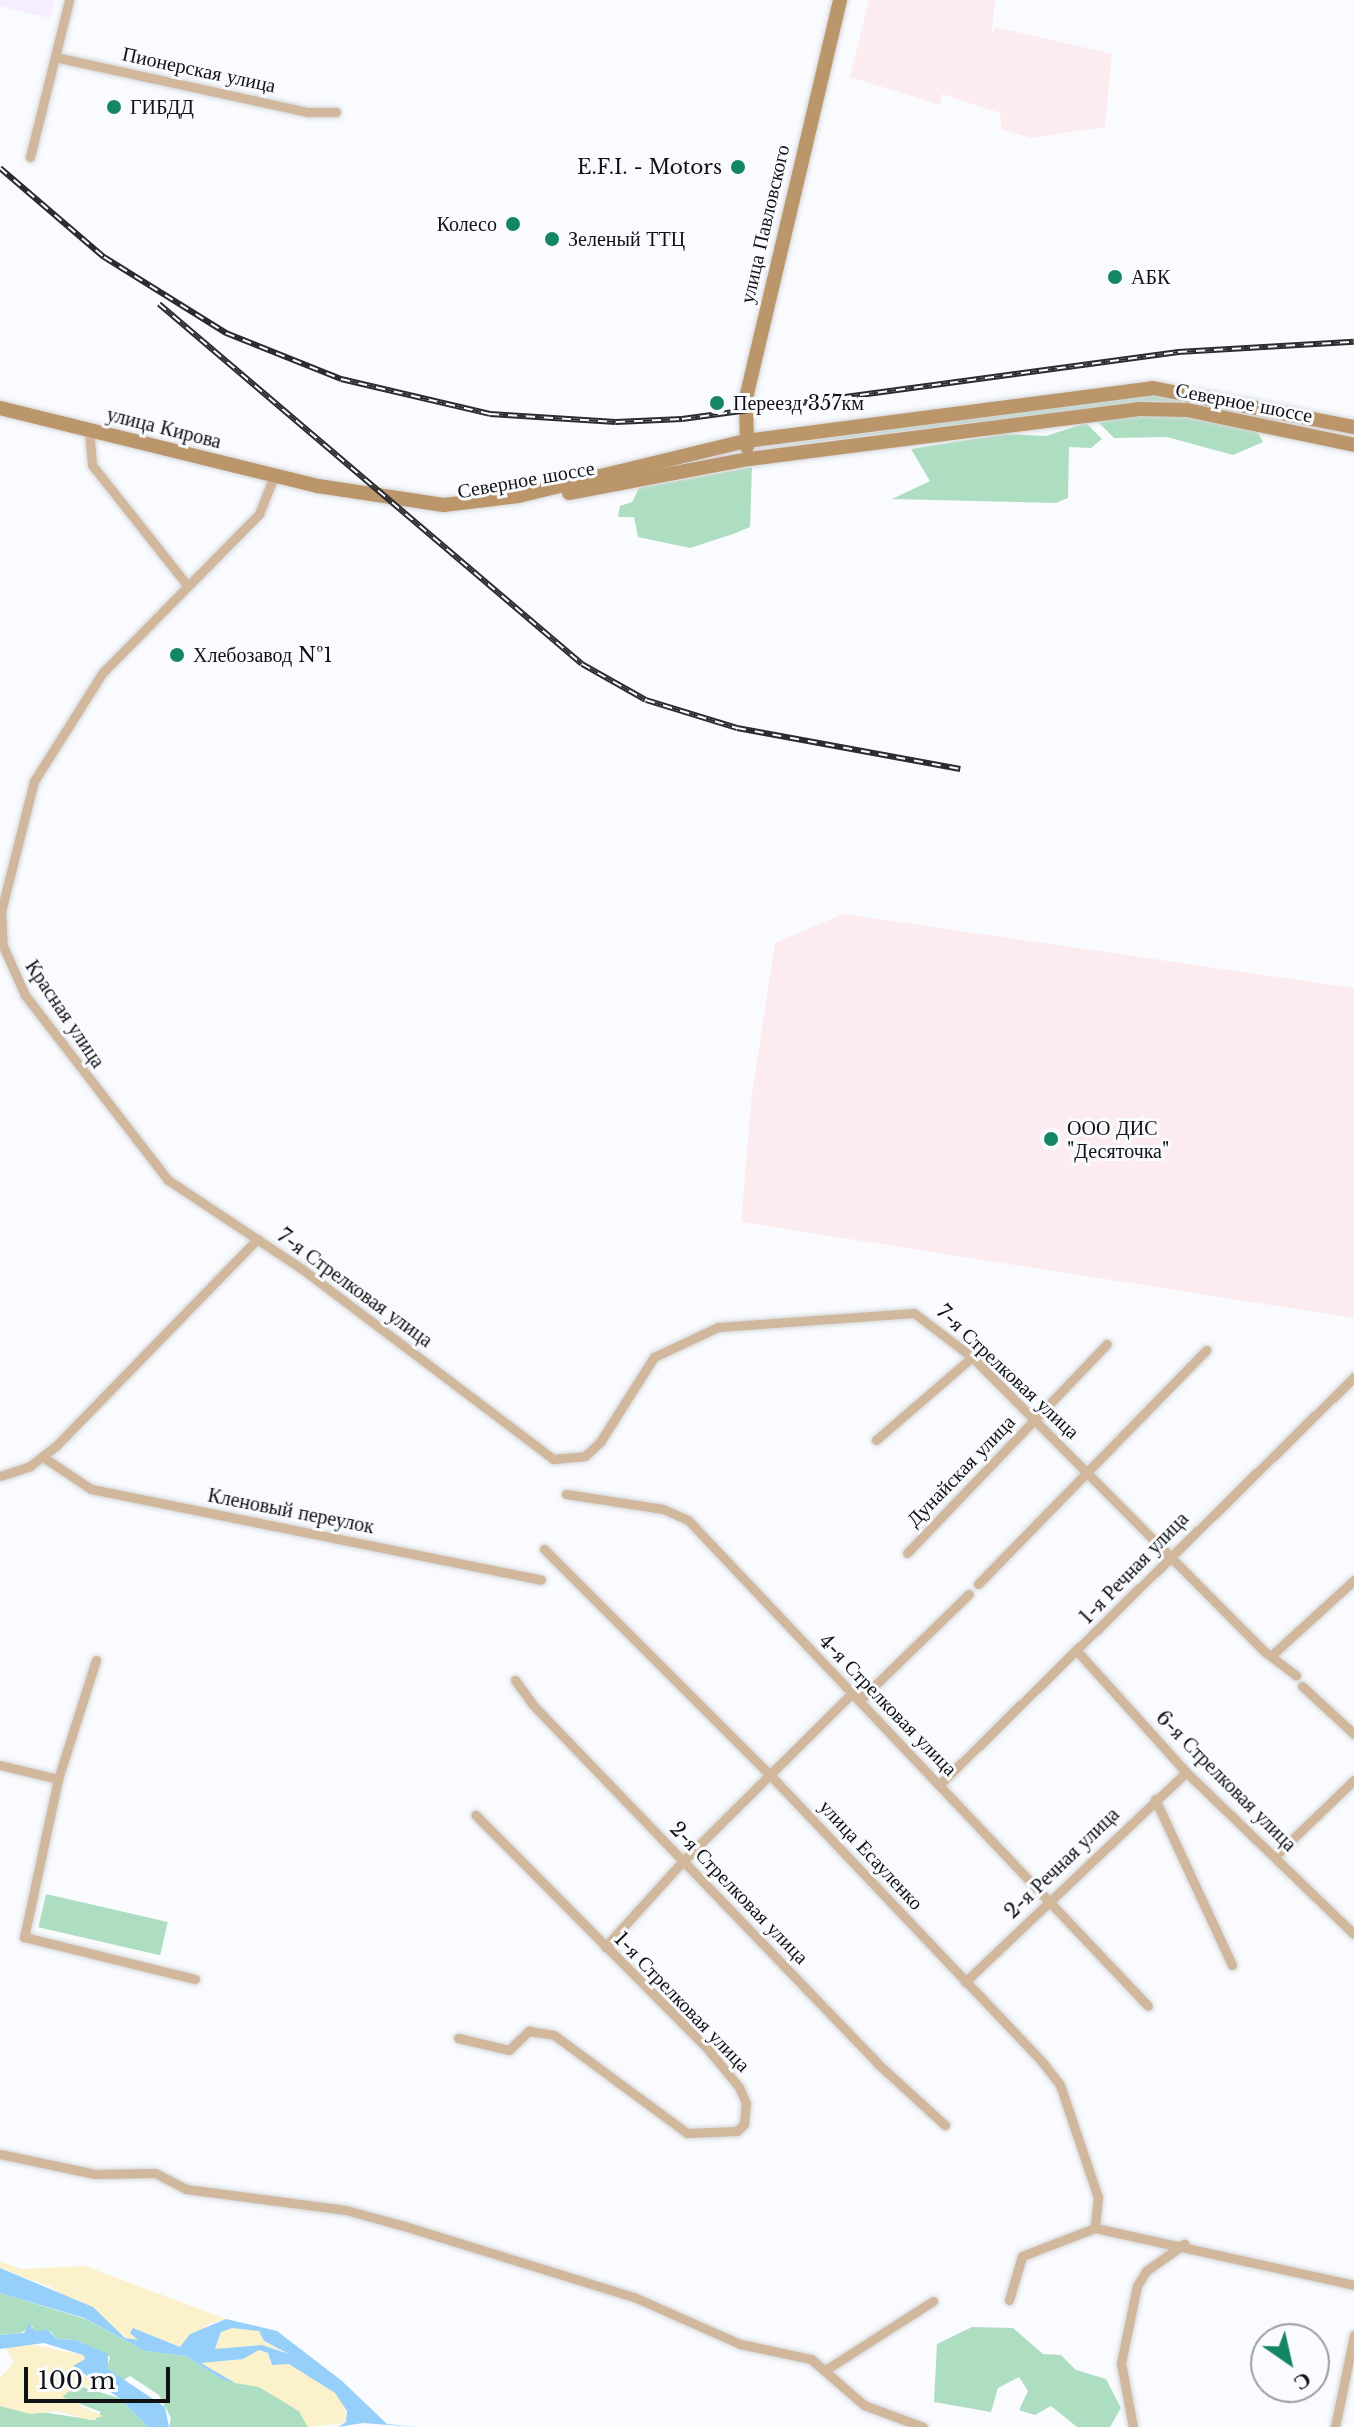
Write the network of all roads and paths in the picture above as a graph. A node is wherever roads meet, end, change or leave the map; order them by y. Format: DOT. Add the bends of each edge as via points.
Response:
graph roads {
  1 [pos="69,0"];
  2 [pos="840,0"];
  3 [pos="55,57"];
  4 [pos="336,112"];
  5 [pos="30,157"];
  6 [pos="0,408"];
  7 [pos="1273,411"];
  8 [pos="1354,427"];
  9 [pos="1269,428"];
  10 [pos="89,430"];
  11 [pos="746,441"];
  12 [pos="1354,445"];
  13 [pos="749,459"];
  14 [pos="274,476"];
  15 [pos="318,486"];
  16 [pos="188,586"];
  17 [pos="257,1239"];
  18 [pos="1107,1344"];
  19 [pos="1206,1350"];
  20 [pos="972,1357"];
  21 [pos="1354,1377"];
  22 [pos="1034,1420"];
  23 [pos="876,1440"];
  24 [pos="43,1457"];
  25 [pos="1087,1470"];
  26 [pos="0,1476"];
  27 [pos="566,1494"];
  28 [pos="544,1549"];
  29 [pos="907,1553"];
  30 [pos="1171,1554"];
  31 [pos="541,1580"];
  32 [pos="1354,1580"];
  33 [pos="978,1584"];
  34 [pos="969,1594"];
  35 [pos="1077,1651"];
  36 [pos="1273,1654"];
  37 [pos="96,1660"];
  38 [pos="1296,1675"];
  39 [pos="515,1680"];
  40 [pos="1302,1686"];
  41 [pos="853,1692"];
  42 [pos="1354,1734"];
  43 [pos="0,1765"];
  44 [pos="1186,1772"];
  45 [pos="771,1776"];
  46 [pos="58,1779"];
  47 [pos="1354,1780"];
  48 [pos="939,1785"];
  49 [pos="1155,1799"];
  50 [pos="476,1815"];
  51 [pos="1276,1855"];
  52 [pos="683,1861"];
  53 [pos="1049,1901"];
  54 [pos="1354,1934"];
  55 [pos="605,1947"];
  56 [pos="1232,1965"];
  57 [pos="195,1979"];
  58 [pos="965,1982"];
  59 [pos="1148,2006"];
  60 [pos="458,2038"];
  61 [pos="945,2125"];
  62 [pos="0,2154"];
  63 [pos="1095,2228"];
  64 [pos="1184,2244"];
  65 [pos="1354,2285"];
  66 [pos="1009,2300"];
  67 [pos="933,2301"];
  68 [pos="1354,2335"];
  69 [pos="827,2369"];
  70 [pos="923,2427"];
  71 [pos="1133,2427"];
  72 [pos="1335,2427"];
  1 -- 3 [label="street"];
  2 -- 11 [label="main road, улица Павловского" via="746,398"];
  3 -- 4 [label="street, Пионерская улица" via="308,112"];
  3 -- 5 [label="street"];
  6 -- 10 [label="main road, улица Кирова"];
  7 -- 8 [label="main road, Северное шоссе"];
  7 -- 9 [label="main road"];
  7 -- 11 [label="main road, Северное шоссе" via="1153,388"];
  9 -- 12 [label="main road, Северное шоссе"];
  9 -- 13 [label="main road, Северное шоссе" via="1187,410 1138,409"];
  10 -- 14 [label="main road, улица Кирова"];
  10 -- 16 [label="street" via="92,465"];
  11 -- 13 [label="main road, улица Павловского"];
  11 -- 15 [label="main road, Северное шоссе" via="479,503 409,502"];
  13 -- 15 [label="main road, Северное шоссе" via="471,513 402,510"];
  14 -- 15 [label="main road, улица Кирова"];
  14 -- 16 [label="street, Красная улица" via="259,514"];
  16 -- 17 [label="street, Красная улица" via="103,672 34,781 11,856 1,911 3,946 25,995 168,1180"];
  17 -- 20 [label="street, 7-я Стрелковая улица" via="553,1459 585,1456 600,1442 654,1357 718,1327 914,1313"];
  17 -- 24 [label="street"];
  18 -- 22 [label="street, Дунайская улица"];
  19 -- 25 [label="street"];
  20 -- 22 [label="street, 7-я Стрелковая улица"];
  20 -- 23 [label="street"];
  21 -- 30 [label="street, 1-я Речная улица"];
  22 -- 25 [label="street, 7-я Стрелковая улица"];
  22 -- 29 [label="street, Дунайская улица"];
  24 -- 26 [label="street"];
  24 -- 31 [label="street, Кленовый переулок" via="91,1489"];
  25 -- 30 [label="street, 7-я Стрелковая улица"];
  25 -- 33 [label="street"];
  27 -- 41 [label="street, 4-я Стрелковая улица" via="663,1509 688,1520"];
  28 -- 45 [label="street, улица Есауленко"];
  30 -- 35 [label="street, 1-я Речная улица"];
  30 -- 36 [label="street, 7-я Стрелковая улица" via="1265,1652"];
  32 -- 36 [label="street"];
  34 -- 41 [label="street" via="864,1696"];
  35 -- 44 [label="street, 6-я Стрелковая улица"];
  35 -- 48 [label="street, 1-я Речная улица"];
  36 -- 38 [label="street, 7-я Стрелковая улица"];
  37 -- 46 [label="street"];
  39 -- 52 [label="street, 2-я Стрелковая улица"];
  40 -- 42 [label="street"];
  41 -- 45 [label="street"];
  41 -- 48 [label="street, 4-я Стрелковая улица"];
  43 -- 46 [label="street"];
  44 -- 49 [label="street, 2-я Речная улица"];
  44 -- 51 [label="street, 6-я Стрелковая улица"];
  45 -- 52 [label="street"];
  45 -- 58 [label="street, улица Есауленко"];
  46 -- 57 [label="street" via="24,1937"];
  47 -- 51 [label="street"];
  48 -- 53 [label="street, 4-я Стрелковая улица"];
  49 -- 53 [label="street, 2-я Речная улица"];
  49 -- 56 [label="street"];
  50 -- 55 [label="street, 1-я Стрелковая улица"];
  51 -- 54 [label="street, 6-я Стрелковая улица"];
  52 -- 55 [label="street"];
  52 -- 61 [label="street, 2-я Стрелковая улица" via="877,2063"];
  53 -- 58 [label="street, 2-я Речная улица"];
  53 -- 59 [label="street, 4-я Стрелковая улица"];
  55 -- 60 [label="street, 1-я Стрелковая улица" via="739,2087 746,2103 744,2124 737,2131 687,2133 554,2035 529,2031 509,2050"];
  58 -- 63 [label="street, улица Есауленко" via="1060,2085 1098,2197"];
  62 -- 69 [label="street" via="95,2174 155,2173 186,2189 346,2210 607,2288 723,2339 811,2359"];
  63 -- 64 [label="street"];
  63 -- 66 [label="street" via="1022,2256"];
  64 -- 65 [label="street"];
  64 -- 71 [label="street" via="1159,2259 1137,2286 1121,2363"];
  67 -- 69 [label="street"];
  68 -- 72 [label="street"];
  69 -- 70 [label="street" via="864,2405"];
}
